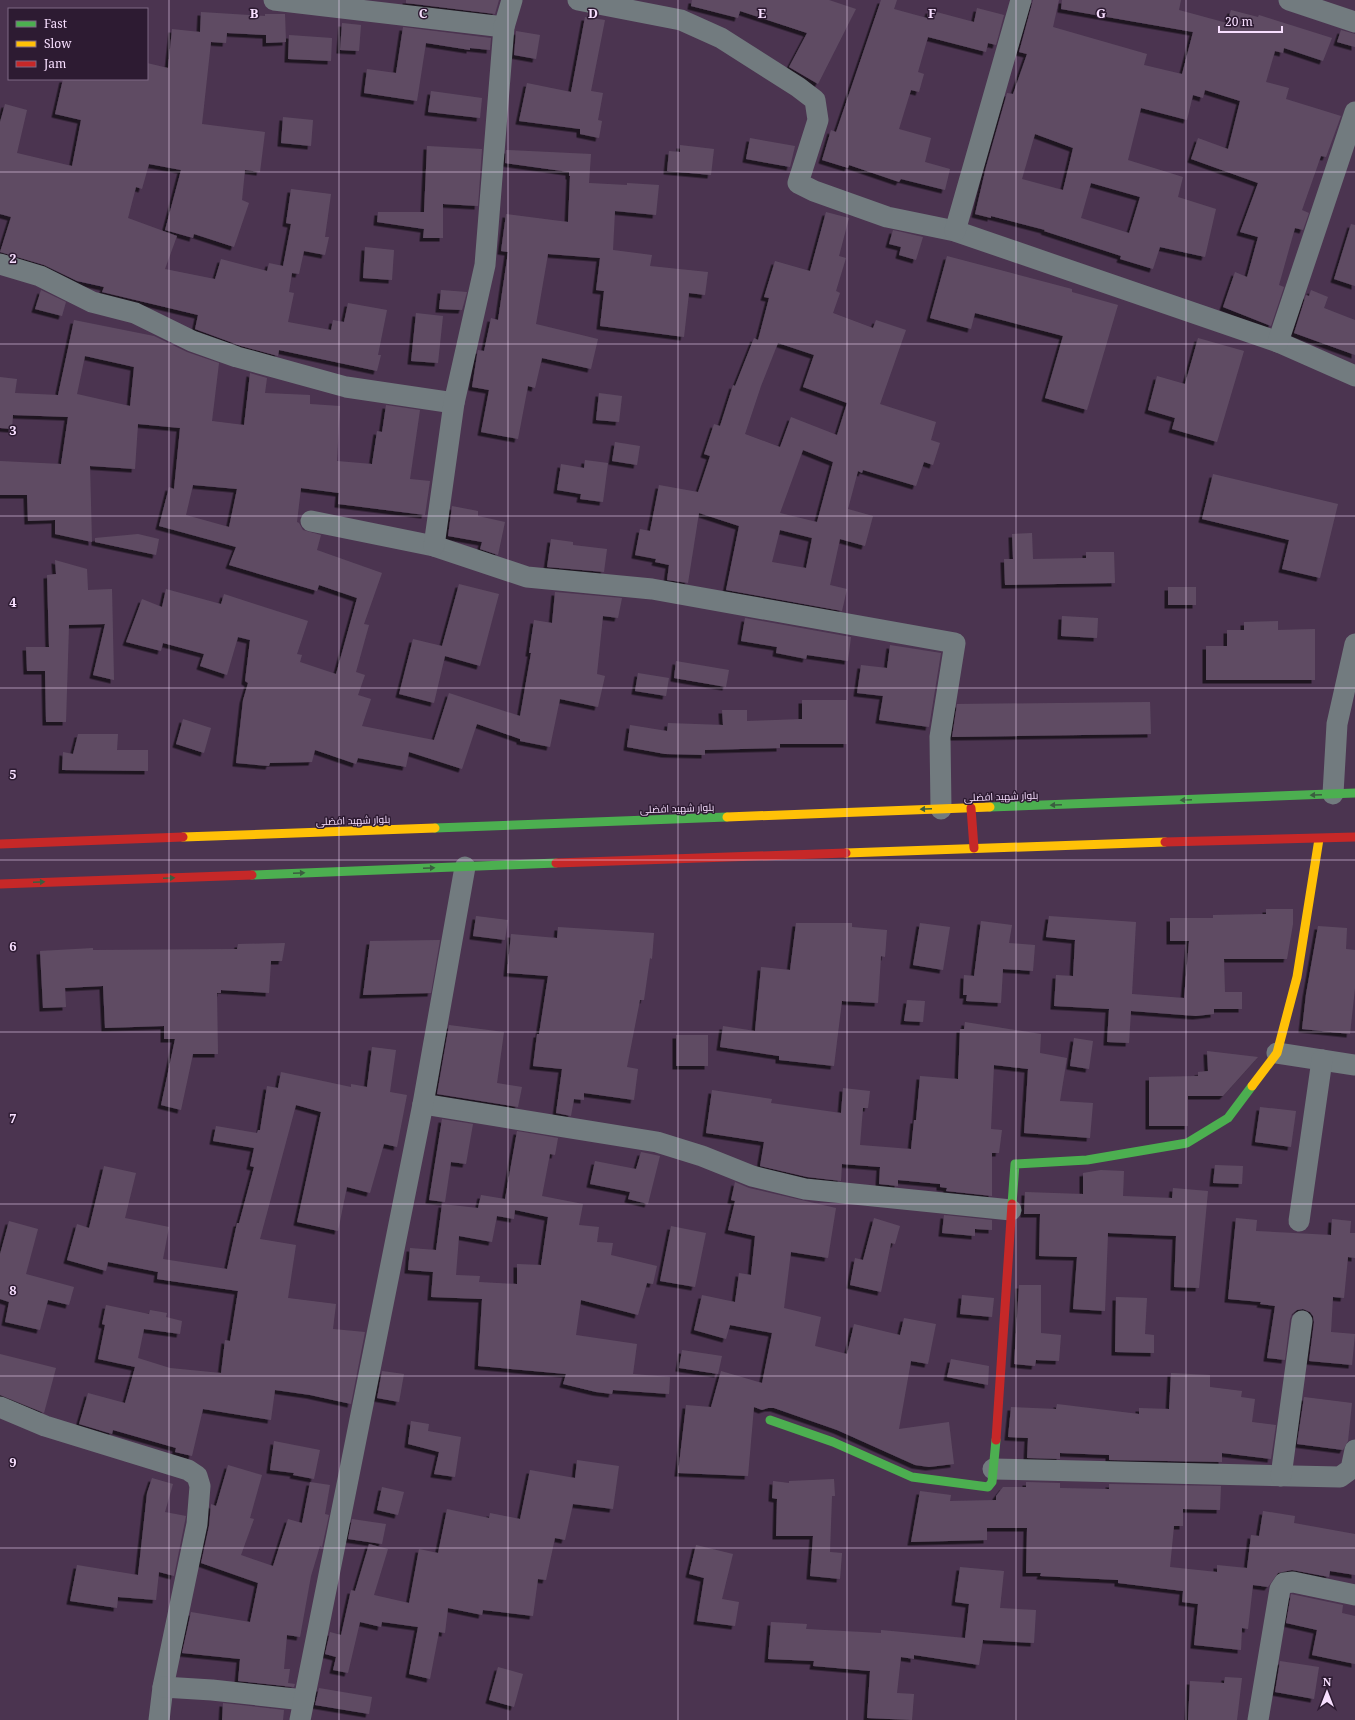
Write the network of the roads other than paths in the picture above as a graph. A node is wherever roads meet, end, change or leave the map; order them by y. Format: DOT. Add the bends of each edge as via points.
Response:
graph roads {
  1 [pos="274,0"];
  2 [pos="512,0"];
  3 [pos="578,0"];
  4 [pos="1022,0"];
  5 [pos="1289,0"];
  6 [pos="1355,22"];
  7 [pos="504,27"];
  8 [pos="1355,112"];
  9 [pos="955,231"];
  10 [pos="0,264"];
  11 [pos="1278,342"];
  12 [pos="1355,376"];
  13 [pos="454,403"];
  14 [pos="311,522"];
  15 [pos="434,546"];
  16 [pos="1355,644"];
  17 [pos="1355,793"];
  18 [pos="1333,794"];
  19 [pos="971,808"];
  20 [pos="941,809"];
  21 [pos="1355,837"];
  22 [pos="1319,839"];
  23 [pos="0,844"];
  24 [pos="974,848"];
  25 [pos="465,867"];
  26 [pos="0,884"];
  27 [pos="1277,1053"];
  28 [pos="1322,1060"];
  29 [pos="1355,1065"];
  30 [pos="423,1104"];
  31 [pos="1011,1210"];
  32 [pos="1299,1220"];
  33 [pos="1302,1321"];
  34 [pos="0,1407"];
  35 [pos="770,1420"];
  36 [pos="1355,1450"];
  37 [pos="993,1469"];
  38 [pos="1281,1476"];
  39 [pos="1355,1596"];
  40 [pos="163,1688"];
  41 [pos="302,1710"];
  42 [pos="159,1720"];
  43 [pos="1258,1720"];
  1 -- 7 [label="street"];
  2 -- 7 [label="street"];
  3 -- 9 [label="street" via="681,20 721,38 815,100 818,120 798,183 887,216"];
  4 -- 9 [label="street"];
  5 -- 6 [label="street"];
  7 -- 13 [label="street" via="485,265"];
  8 -- 11 [label="street"];
  9 -- 11 [label="street"];
  10 -- 13 [label="street" via="40,276 92,302 135,313 192,341 236,357 346,387"];
  11 -- 12 [label="street"];
  13 -- 15 [label="street"];
  14 -- 15 [label="street"];
  15 -- 20 [label="street" via="527,577 652,590 955,643 940,737"];
  16 -- 18 [label="street" via="1337,724"];
  17 -- 18 [label="main road, بلوار شهید افضلی"];
  18 -- 19 [label="main road, بلوار شهید افضلی, one-way"];
  19 -- 20 [label="main road, بلوار شهید افضلی"];
  19 -- 24 [label="main road"];
  20 -- 23 [label="main road, بلوار شهید افضلی, one-way"];
  21 -- 22 [label="main road"];
  22 -- 24 [label="main road"];
  22 -- 27 [label="main road" via="1297,977"];
  24 -- 25 [label="main road"];
  26 -- 25 [label="main road, one-way"];
  25 -- 30 [label="street"];
  27 -- 28 [label="street"];
  27 -- 31 [label="main road" via="1228,1118 1187,1143 1087,1160 1015,1164"];
  28 -- 29 [label="street"];
  28 -- 32 [label="street"];
  30 -- 31 [label="street" via="657,1142 752,1176 805,1189"];
  30 -- 41 [label="street"];
  31 -- 37 [label="main road"];
  33 -- 38 [label="street"];
  34 -- 40 [label="street" via="45,1426 188,1470 196,1476 200,1486 197,1524"];
  35 -- 37 [label="main road" via="833,1442 912,1477 988,1487 992,1482"];
  36 -- 38 [label="street" via="1351,1469 1340,1477"];
  37 -- 38 [label="street"];
  39 -- 43 [label="street" via="1293,1582 1284,1583 1280,1589"];
  40 -- 41 [label="street" via="212,1690"];
  40 -- 42 [label="street"];
}
